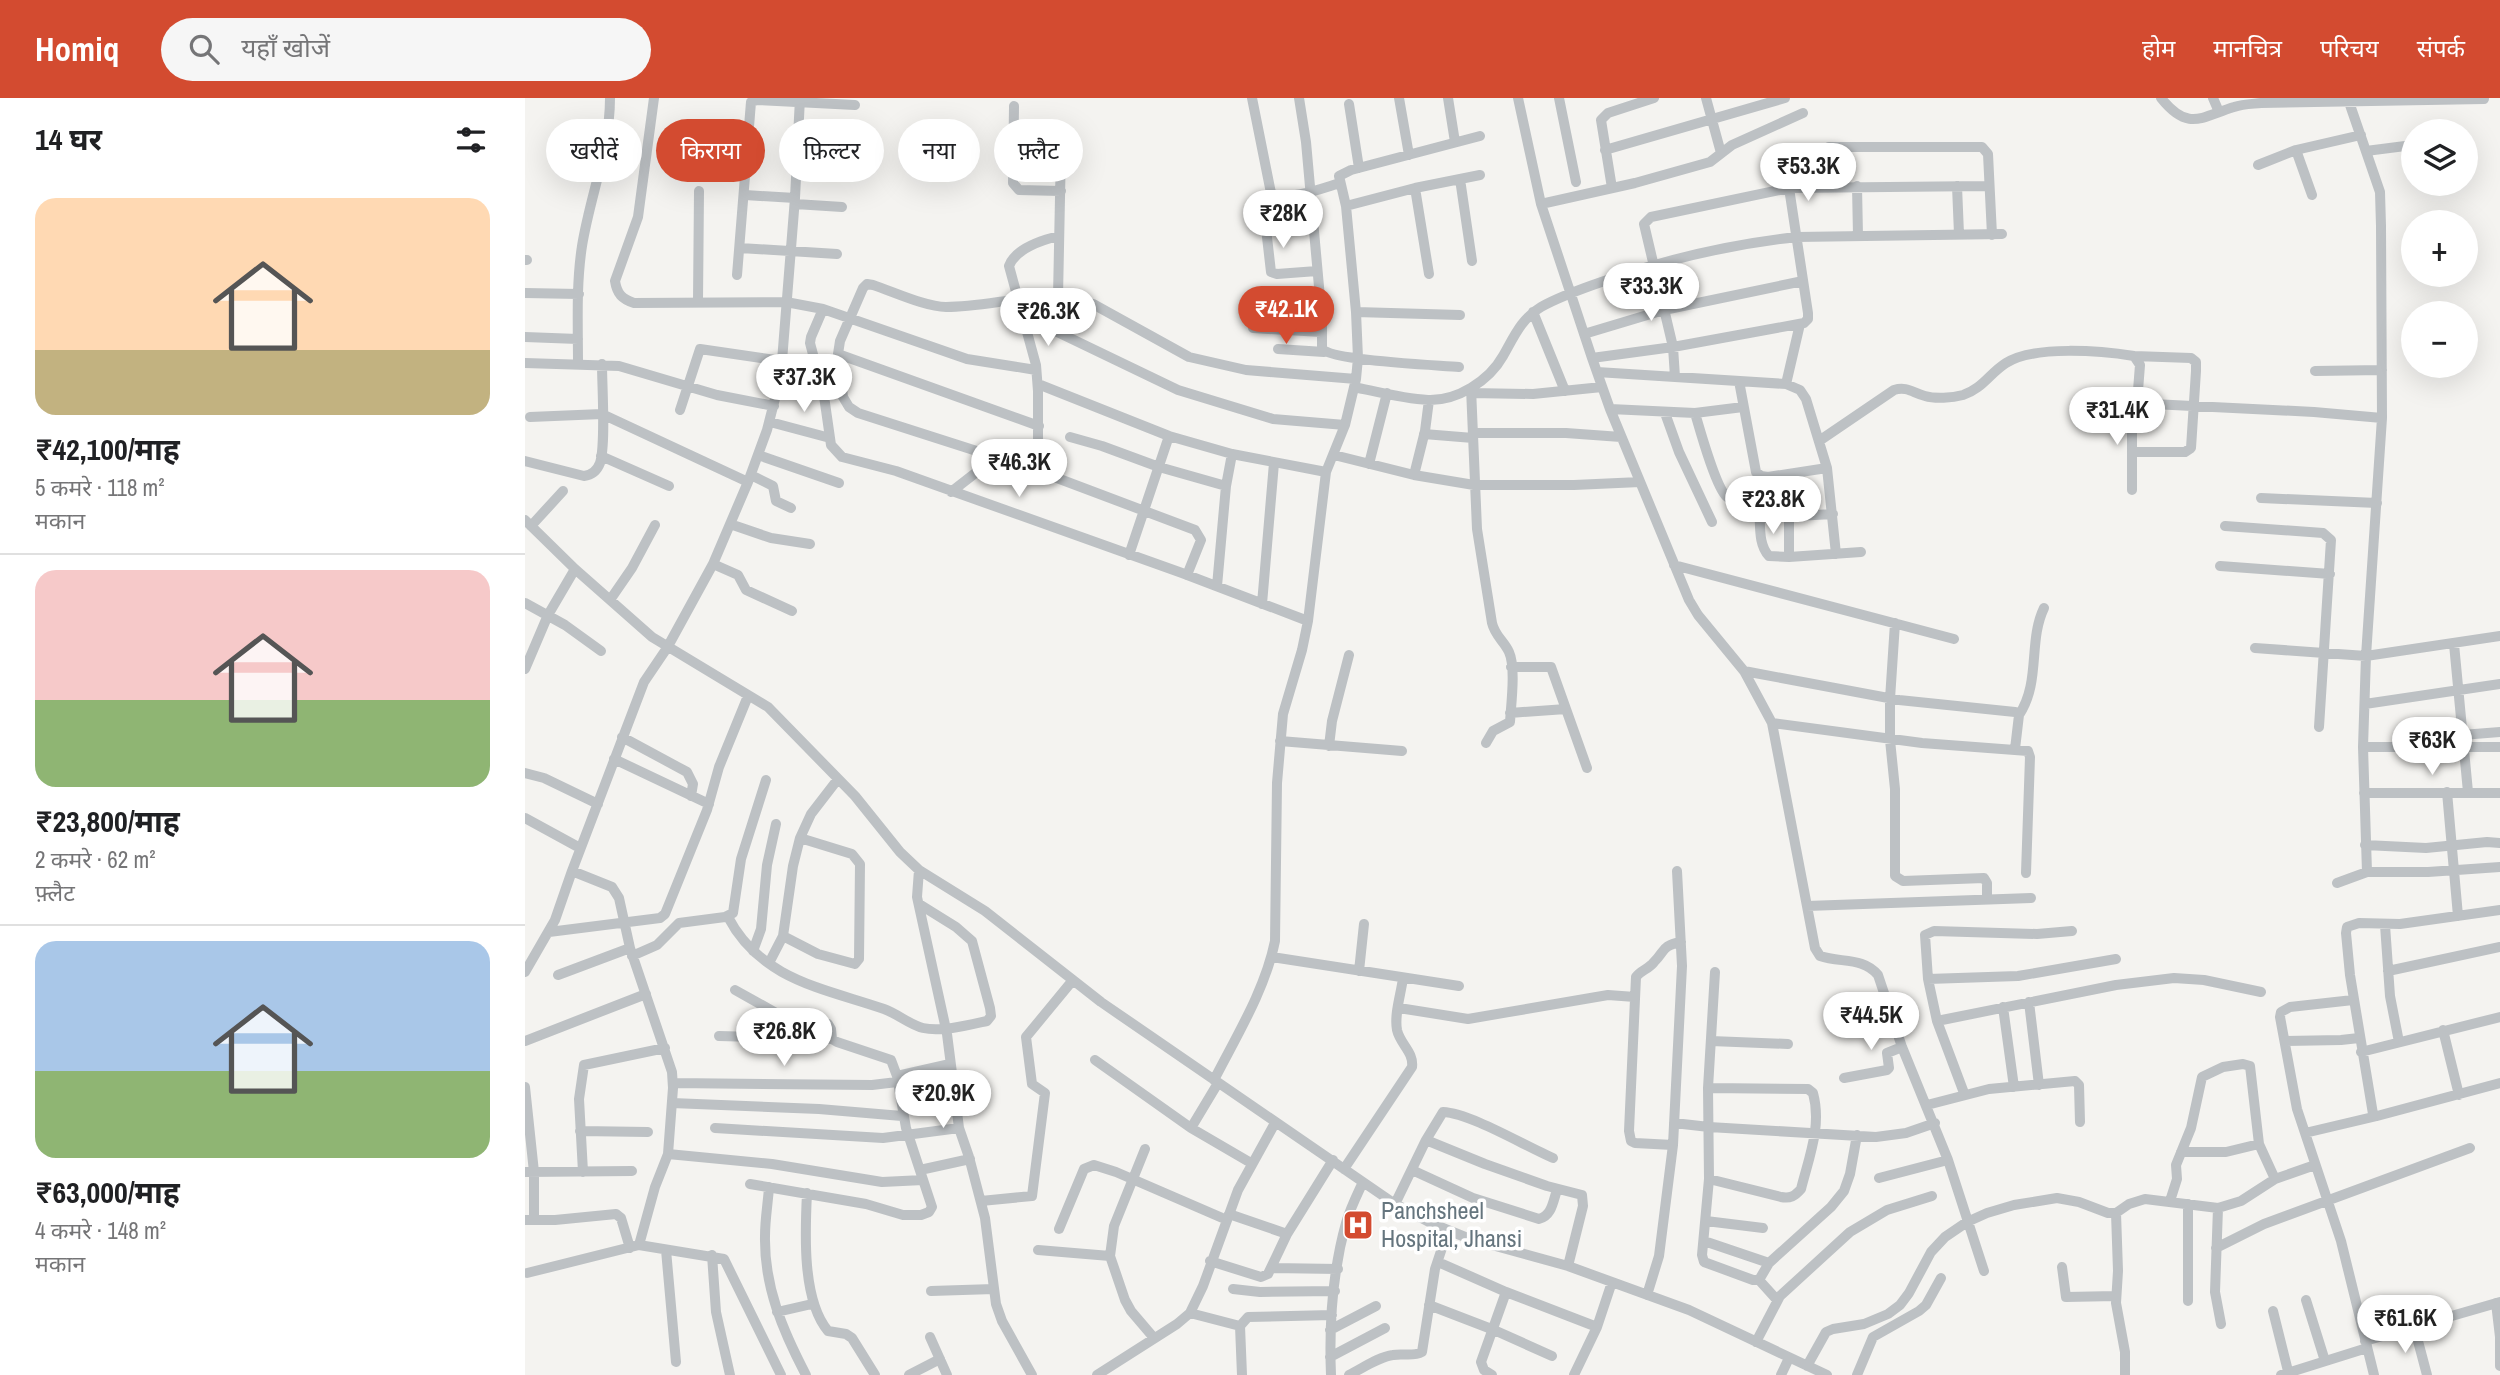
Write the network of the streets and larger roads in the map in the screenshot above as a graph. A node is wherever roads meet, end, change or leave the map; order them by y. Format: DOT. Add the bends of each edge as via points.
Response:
graph roads {
  1 [pos="610,98"];
  2 [pos="654,98"];
  3 [pos="1252,98"];
  4 [pos="1299,98"];
  5 [pos="1399,98"];
  6 [pos="1448,98"];
  7 [pos="1518,98"];
  8 [pos="1559,98"];
  9 [pos="1654,98"];
  10 [pos="1706,98"];
  11 [pos="1785,98"];
  12 [pos="2161,98"];
  13 [pos="2213,98"];
  14 [pos="2484,99"];
  15 [pos="800,100"];
  16 [pos="2245,101"];
  17 [pos="2356,101"];
  18 [pos="1349,104"];
  19 [pos="855,105"];
  20 [pos="1014,106"];
  21 [pos="1803,113"];
  22 [pos="2219,113"];
  23 [pos="799,119"];
  24 [pos="1014,119"];
  25 [pos="1712,120"];
  26 [pos="2361,135"];
  27 [pos="1481,136"];
  28 [pos="1455,142"];
  29 [pos="2401,146"];
  30 [pos="1605,150"];
  31 [pos="2296,150"];
  32 [pos="2366,150"];
  33 [pos="1721,153"];
  34 [pos="1409,155"];
  35 [pos="2258,164"];
  36 [pos="1359,168"];
  37 [pos="1480,175"];
  38 [pos="1460,179"];
  39 [pos="796,182"];
  40 [pos="1013,182"];
  41 [pos="1061,182"];
  42 [pos="1576,182"];
  43 [pos="1340,183"];
  44 [pos="1857,186"];
  45 [pos="1957,186"];
  46 [pos="1989,186"];
  47 [pos="1813,187"];
  48 [pos="1415,188"];
  49 [pos="1612,188"];
  50 [pos="1789,188"];
  51 [pos="699,191"];
  52 [pos="1061,191"];
  53 [pos="1310,192"];
  54 [pos="745,195"];
  55 [pos="2312,195"];
  56 [pos="795,201"];
  57 [pos="1541,204"];
  58 [pos="842,206"];
  59 [pos="1346,206"];
  60 [pos="1264,211"];
  61 [pos="1959,234"];
  62 [pos="1059,236"];
  63 [pos="1859,236"];
  64 [pos="1797,237"];
  65 [pos="740,248"];
  66 [pos="791,250"];
  67 [pos="837,254"];
  68 [pos="1472,261"];
  69 [pos="1653,265"];
  70 [pos="1317,271"];
  71 [pos="1429,274"];
  72 [pos="737,275"];
  73 [pos="1803,281"];
  74 [pos="525,293"];
  75 [pos="1572,293"];
  76 [pos="579,294"];
  77 [pos="1058,297"];
  78 [pos="1018,298"];
  79 [pos="698,302"];
  80 [pos="786,302"];
  81 [pos="823,309"];
  82 [pos="1664,310"];
  83 [pos="1356,312"];
  84 [pos="1533,312"];
  85 [pos="1460,315"];
  86 [pos="851,320"];
  87 [pos="1800,324"];
  88 [pos="1049,328"];
  89 [pos="1253,328"];
  90 [pos="1321,332"];
  91 [pos="1584,334"];
  92 [pos="525,337"];
  93 [pos="578,338"];
  94 [pos="1673,347"];
  95 [pos="1278,349"];
  96 [pos="1324,352"];
  97 [pos="838,354"];
  98 [pos="2134,356"];
  99 [pos="1358,358"];
  100 [pos="1592,358"];
  101 [pos="782,361"];
  102 [pos="525,362"];
  103 [pos="602,364"];
  104 [pos="578,365"];
  105 [pos="1459,367"];
  106 [pos="1036,370"];
  107 [pos="2382,370"];
  108 [pos="2315,371"];
  109 [pos="1597,372"];
  110 [pos="1675,377"];
  111 [pos="1739,381"];
  112 [pos="1355,383"];
  113 [pos="1038,384"];
  114 [pos="1786,384"];
  115 [pos="689,386"];
  116 [pos="1602,387"];
  117 [pos="1471,390"];
  118 [pos="1565,391"];
  119 [pos="1387,393"];
  120 [pos="1429,400"];
  121 [pos="2092,401"];
  122 [pos="2135,403"];
  123 [pos="773,406"];
  124 [pos="2193,406"];
  125 [pos="1743,407"];
  126 [pos="1610,409"];
  127 [pos="680,410"];
  128 [pos="1665,413"];
  129 [pos="1695,413"];
  130 [pos="602,414"];
  131 [pos="530,418"];
  132 [pos="2382,418"];
  133 [pos="770,422"];
  134 [pos="1345,425"];
  135 [pos="1039,426"];
  136 [pos="1424,434"];
  137 [pos="1473,435"];
  138 [pos="1169,436"];
  139 [pos="1070,437"];
  140 [pos="1621,437"];
  141 [pos="830,438"];
  142 [pos="1819,441"];
  143 [pos="2132,452"];
  144 [pos="1232,454"];
  145 [pos="758,455"];
  146 [pos="1334,455"];
  147 [pos="601,456"];
  148 [pos="996,457"];
  149 [pos="525,461"];
  150 [pos="1274,463"];
  151 [pos="1369,464"];
  152 [pos="1159,467"];
  153 [pos="1827,468"];
  154 [pos="1038,471"];
  155 [pos="1326,472"];
  156 [pos="1414,475"];
  157 [pos="750,479"];
  158 [pos="839,482"];
  159 [pos="1640,482"];
  160 [pos="1474,485"];
  161 [pos="670,486"];
  162 [pos="1226,486"];
  163 [pos="2132,490"];
  164 [pos="563,491"];
  165 [pos="951,492"];
  166 [pos="2261,498"];
  167 [pos="2377,503"];
  168 [pos="791,508"];
  169 [pos="1143,512"];
  170 [pos="1833,514"];
  171 [pos="1789,516"];
  172 [pos="1760,518"];
  173 [pos="1713,522"];
  174 [pos="528,523"];
  175 [pos="730,524"];
  176 [pos="655,525"];
  177 [pos="2225,526"];
  178 [pos="810,544"];
  179 [pos="1861,552"];
  180 [pos="1836,554"];
  181 [pos="1129,555"];
  182 [pos="1789,557"];
  183 [pos="713,564"];
  184 [pos="1674,565"];
  185 [pos="2220,566"];
  186 [pos="575,569"];
  187 [pos="1187,575"];
  188 [pos="2330,575"];
  189 [pos="1217,586"];
  190 [pos="610,600"];
  191 [pos="525,603"];
  192 [pos="1262,604"];
  193 [pos="2043,608"];
  194 [pos="792,611"];
  195 [pos="548,615"];
  196 [pos="1308,621"];
  197 [pos="1895,623"];
  198 [pos="2500,636"];
  199 [pos="1954,639"];
  200 [pos="2454,644"];
  201 [pos="667,648"];
  202 [pos="2255,648"];
  203 [pos="601,651"];
  204 [pos="2324,654"];
  205 [pos="1349,655"];
  206 [pos="2366,656"];
  207 [pos="1511,667"];
  208 [pos="525,668"];
  209 [pos="1744,671"];
  210 [pos="2500,684"];
  211 [pos="2459,690"];
  212 [pos="748,696"];
  213 [pos="1890,699"];
  214 [pos="2365,704"];
  215 [pos="1566,709"];
  216 [pos="1510,713"];
  217 [pos="2019,715"];
  218 [pos="1772,723"];
  219 [pos="2319,727"];
  220 [pos="2500,732"];
  221 [pos="622,737"];
  222 [pos="1890,740"];
  223 [pos="2463,740"];
  224 [pos="1280,741"];
  225 [pos="1486,743"];
  226 [pos="1329,746"];
  227 [pos="2363,747"];
  228 [pos="2500,747"];
  229 [pos="2015,749"];
  230 [pos="1402,751"];
  231 [pos="614,759"];
  232 [pos="1587,768"];
  233 [pos="525,773"];
  234 [pos="838,779"];
  235 [pos="766,780"];
  236 [pos="2447,792"];
  237 [pos="2467,792"];
  238 [pos="2364,793"];
  239 [pos="2500,793"];
  240 [pos="691,796"];
  241 [pos="598,804"];
  242 [pos="709,804"];
  243 [pos="525,818"];
  244 [pos="776,824"];
  245 [pos="800,838"];
  246 [pos="2500,843"];
  247 [pos="2365,845"];
  248 [pos="2450,846"];
  249 [pos="580,848"];
  250 [pos="2500,867"];
  251 [pos="919,870"];
  252 [pos="2453,870"];
  253 [pos="572,871"];
  254 [pos="1677,871"];
  255 [pos="2367,872"];
  256 [pos="2026,873"];
  257 [pos="2337,883"];
  258 [pos="2031,898"];
  259 [pos="1987,899"];
  260 [pos="919,904"];
  261 [pos="1807,906"];
  262 [pos="2500,910"];
  263 [pos="2458,916"];
  264 [pos="728,917"];
  265 [pos="624,922"];
  266 [pos="1364,923"];
  267 [pos="2385,925"];
  268 [pos="2072,931"];
  269 [pos="549,932"];
  270 [pos="783,936"];
  271 [pos="1681,942"];
  272 [pos="2500,947"];
  273 [pos="753,951"];
  274 [pos="631,952"];
  275 [pos="1272,957"];
  276 [pos="2116,959"];
  277 [pos="769,963"];
  278 [pos="1359,971"];
  279 [pos="2388,971"];
  280 [pos="525,972"];
  281 [pos="1715,972"];
  282 [pos="558,975"];
  283 [pos="1403,978"];
  284 [pos="1928,979"];
  285 [pos="1073,980"];
  286 [pos="1459,986"];
  287 [pos="736,990"];
  288 [pos="2261,992"];
  289 [pos="646,994"];
  290 [pos="1635,997"];
  291 [pos="2353,1000"];
  292 [pos="2029,1002"];
  293 [pos="2003,1007"];
  294 [pos="1399,1008"];
  295 [pos="2500,1017"];
  296 [pos="1937,1021"];
  297 [pos="946,1028"];
  298 [pos="2443,1030"];
  299 [pos="719,1036"];
  300 [pos="2359,1038"];
  301 [pos="832,1039"];
  302 [pos="525,1041"];
  303 [pos="1711,1041"];
  304 [pos="2286,1041"];
  305 [pos="2399,1042"];
  306 [pos="1788,1044"];
  307 [pos="1902,1047"];
  308 [pos="665,1048"];
  309 [pos="2361,1052"];
  310 [pos="1095,1060"];
  311 [pos="950,1064"];
  312 [pos="1844,1078"];
  313 [pos="897,1079"];
  314 [pos="1216,1081"];
  315 [pos="673,1083"];
  316 [pos="2500,1083"];
  317 [pos="2039,1084"];
  318 [pos="525,1087"];
  319 [pos="2014,1087"];
  320 [pos="1708,1088"];
  321 [pos="1964,1093"];
  322 [pos="2459,1094"];
  323 [pos="672,1103"];
  324 [pos="1927,1105"];
  325 [pos="902,1116"];
  326 [pos="2377,1116"];
  327 [pos="2080,1122"];
  328 [pos="1275,1123"];
  329 [pos="1674,1123"];
  330 [pos="1935,1123"];
  331 [pos="1709,1127"];
  332 [pos="715,1128"];
  333 [pos="959,1128"];
  334 [pos="1191,1128"];
  335 [pos="580,1131"];
  336 [pos="648,1132"];
  337 [pos="1816,1133"];
  338 [pos="2305,1133"];
  339 [pos="1857,1135"];
  340 [pos="908,1136"];
  341 [pos="1426,1140"];
  342 [pos="2259,1144"];
  343 [pos="1673,1145"];
  344 [pos="2470,1148"];
  345 [pos="1145,1149"];
  346 [pos="2181,1152"];
  347 [pos="668,1154"];
  348 [pos="1553,1157"];
  349 [pos="970,1159"];
  350 [pos="1333,1160"];
  351 [pos="1948,1160"];
  352 [pos="1251,1163"];
  353 [pos="2315,1165"];
  354 [pos="1345,1169"];
  355 [pos="1412,1170"];
  356 [pos="583,1171"];
  357 [pos="632,1171"];
  358 [pos="529,1172"];
  359 [pos="921,1175"];
  360 [pos="1879,1178"];
  361 [pos="1133,1179"];
  362 [pos="1709,1179"];
  363 [pos="2275,1179"];
  364 [pos="1363,1182"];
  365 [pos="750,1184"];
  366 [pos="769,1187"];
  367 [pos="1557,1190"];
  368 [pos="807,1193"];
  369 [pos="1931,1196"];
  370 [pos="981,1201"];
  371 [pos="2170,1201"];
  372 [pos="2328,1201"];
  373 [pos="1395,1204"];
  374 [pos="2188,1204"];
  375 [pos="2218,1208"];
  376 [pos="2116,1213"];
  377 [pos="1228,1217"];
  378 [pos="530,1220"];
  379 [pos="1706,1221"];
  380 [pos="1967,1222"];
  381 [pos="1763,1228"];
  382 [pos="1059,1229"];
  383 [pos="1448,1230"];
  384 [pos="1287,1234"];
  385 [pos="1704,1241"];
  386 [pos="635,1247"];
  387 [pos="2216,1248"];
  388 [pos="1038,1250"];
  389 [pos="666,1251"];
  390 [pos="712,1255"];
  391 [pos="1110,1256"];
  392 [pos="1210,1261"];
  393 [pos="1438,1262"];
  394 [pos="1769,1263"];
  395 [pos="1568,1266"];
  396 [pos="1272,1268"];
  397 [pos="2061,1268"];
  398 [pos="1338,1269"];
  399 [pos="1984,1271"];
  400 [pos="527,1273"];
  401 [pos="1941,1279"];
  402 [pos="1759,1280"];
  403 [pos="1612,1282"];
  404 [pos="994,1289"];
  405 [pos="1233,1289"];
  406 [pos="931,1291"];
  407 [pos="1335,1291"];
  408 [pos="1506,1292"];
  409 [pos="1647,1295"];
  410 [pos="2116,1296"];
  411 [pos="1777,1300"];
  412 [pos="2306,1300"];
  413 [pos="2188,1301"];
  414 [pos="2498,1303"];
  415 [pos="812,1304"];
  416 [pos="1429,1305"];
  417 [pos="1376,1306"];
  418 [pos="2273,1311"];
  419 [pos="777,1312"];
  420 [pos="1190,1313"];
  421 [pos="1332,1315"];
  422 [pos="2221,1324"];
  423 [pos="1240,1326"];
  424 [pos="2414,1326"];
  425 [pos="1597,1327"];
  426 [pos="1385,1328"];
  427 [pos="1330,1329"];
  428 [pos="1493,1330"];
  429 [pos="930,1337"];
  430 [pos="1154,1338"];
  431 [pos="1756,1342"];
  432 [pos="2366,1345"];
  433 [pos="1552,1356"];
  434 [pos="1330,1357"];
  435 [pos="1789,1358"];
  436 [pos="940,1359"];
  437 [pos="2325,1361"];
  438 [pos="676,1362"];
  439 [pos="1807,1366"];
  440 [pos="2500,1366"];
  441 [pos="2286,1374"];
  442 [pos="730,1375"];
  443 [pos="781,1375"];
  444 [pos="806,1375"];
  445 [pos="874,1375"];
  446 [pos="909,1375"];
  447 [pos="947,1375"];
  448 [pos="1032,1375"];
  449 [pos="1097,1375"];
  450 [pos="1242,1375"];
  451 [pos="1331,1375"];
  452 [pos="1349,1375"];
  453 [pos="1492,1375"];
  454 [pos="1574,1375"];
  455 [pos="1781,1375"];
  456 [pos="1827,1375"];
  457 [pos="1857,1375"];
  458 [pos="2125,1375"];
  459 [pos="2374,1375"];
  460 [pos="2427,1375"];
  1 -- 76 [label="street" via="608,138 582,246"];
  2 -- 79 [label="street" via="638,217 615,281 616,290 634,303"];
  3 -- 53 [label="street" via="1271,193"];
  4 -- 53 [label="street"];
  5 -- 34 [label="street"];
  6 -- 28 [label="street"];
  7 -- 57 [label="street"];
  8 -- 42 [label="street"];
  9 -- 30 [label="street" via="1604,116"];
  10 -- 25 [label="street"];
  11 -- 25 [label="street"];
  12 -- 22 [label="street" via="2179,115 2195,121"];
  13 -- 22 [label="street"];
  14 -- 17 [label="street"];
  15 -- 19 [label="street"];
  15 -- 23 [label="street"];
  15 -- 54 [label="street" via="750,104"];
  16 -- 17 [label="street"];
  16 -- 22 [label="street"];
  17 -- 26 [label="street"];
  18 -- 36 [label="street"];
  20 -- 24 [label="street"];
  21 -- 33 [label="street"];
  25 -- 30 [label="street"];
  25 -- 33 [label="street"];
  26 -- 31 [label="street"];
  26 -- 32 [label="street"];
  27 -- 28 [label="street"];
  28 -- 34 [label="street"];
  29 -- 32 [label="street"];
  30 -- 49 [label="street"];
  31 -- 35 [label="street"];
  31 -- 55 [label="street"];
  32 -- 107 [label="street" via="2380,192"];
  33 -- 49 [label="street" via="1710,162"];
  34 -- 36 [label="street"];
  36 -- 43 [label="street" via="1340,175"];
  37 -- 38 [label="street"];
  38 -- 48 [label="street"];
  38 -- 68 [label="street"];
  39 -- 56 [label="street"];
  40 -- 52 [label="street" via="1019,190"];
  41 -- 52 [label="street"];
  43 -- 53 [label="street"];
  43 -- 59 [label="street"];
  44 -- 45 [label="street"];
  44 -- 47 [label="street"];
  44 -- 63 [label="street"];
  45 -- 46 [label="street"];
  45 -- 61 [label="street"];
  46 -- 47 [label="street" via="1988,154 1982,147 1840,146 1814,154"];
  46 -- 61 [label="street" via="1997,234"];
  47 -- 50 [label="street"];
  48 -- 59 [label="street"];
  48 -- 71 [label="street"];
  49 -- 57 [label="street"];
  50 -- 64 [label="street"];
  50 -- 69 [label="street" via="1651,217 1644,224"];
  51 -- 79 [label="street"];
  52 -- 62 [label="street"];
  53 -- 70 [label="street"];
  54 -- 56 [label="street"];
  54 -- 65 [label="street"];
  56 -- 58 [label="street"];
  56 -- 66 [label="street"];
  57 -- 75 [label="street"];
  59 -- 83 [label="street"];
  60 -- 70 [label="street" via="1271,272"];
  61 -- 63 [label="street"];
  62 -- 77 [label="street"];
  62 -- 78 [label="street" via="1038,242 1009,262"];
  63 -- 64 [label="street"];
  64 -- 69 [label="street"];
  64 -- 73 [label="street"];
  65 -- 66 [label="street"];
  65 -- 72 [label="street"];
  66 -- 67 [label="street"];
  66 -- 80 [label="street"];
  69 -- 75 [label="street"];
  69 -- 82 [label="street"];
  70 -- 90 [label="street"];
  73 -- 82 [label="street"];
  73 -- 87 [label="street" via="1808,319"];
  74 -- 76 [label="street"];
  75 -- 84 [label="street"];
  75 -- 91 [label="street"];
  76 -- 93 [label="street"];
  77 -- 78 [label="street"];
  77 -- 112 [label="street" via="1093,304 1189,358"];
  78 -- 86 [label="street" via="940,307 867,284"];
  78 -- 106 [label="street"];
  79 -- 80 [label="street"];
  80 -- 81 [label="street"];
  80 -- 101 [label="street"];
  81 -- 86 [label="street"];
  81 -- 141 [label="street" via="810,343"];
  82 -- 91 [label="street"];
  82 -- 94 [label="street"];
  83 -- 85 [label="street"];
  83 -- 99 [label="street"];
  84 -- 117 [label="street" via="1518,327 1496,367"];
  84 -- 118 [label="street"];
  86 -- 97 [label="street"];
  86 -- 106 [label="street" via="967,359"];
  87 -- 94 [label="street"];
  87 -- 114 [label="street"];
  88 -- 134 [label="street" via="1178,390 1273,419"];
  89 -- 90 [label="street"];
  90 -- 96 [label="street"];
  91 -- 100 [label="street"];
  92 -- 93 [label="street"];
  93 -- 104 [label="street"];
  94 -- 100 [label="street"];
  94 -- 110 [label="street"];
  95 -- 96 [label="street"];
  96 -- 99 [label="street"];
  97 -- 135 [label="street"];
  97 -- 148 [label="street" via="843,397 853,410"];
  98 -- 122 [label="street" via="2140,365"];
  98 -- 124 [label="street" via="2195,360"];
  98 -- 142 [label="street" via="2034,353 2008,362 1980,387 1963,395 1930,397 1894,390"];
  99 -- 105 [label="street"];
  99 -- 112 [label="street"];
  100 -- 109 [label="street"];
  101 -- 115 [label="street" via="700,349"];
  101 -- 123 [label="street"];
  102 -- 104 [label="street"];
  103 -- 104 [label="street"];
  103 -- 115 [label="street"];
  103 -- 130 [label="street"];
  106 -- 113 [label="street"];
  107 -- 108 [label="street"];
  107 -- 132 [label="street"];
  109 -- 110 [label="street"];
  109 -- 116 [label="street"];
  110 -- 111 [label="street"];
  111 -- 114 [label="street"];
  111 -- 125 [label="street"];
  112 -- 119 [label="street"];
  112 -- 134 [label="street"];
  113 -- 135 [label="street"];
  113 -- 138 [label="street"];
  114 -- 142 [label="street" via="1800,390 1806,399"];
  115 -- 123 [label="street"];
  115 -- 127 [label="street"];
  116 -- 118 [label="street"];
  116 -- 126 [label="street"];
  117 -- 118 [label="street"];
  117 -- 120 [label="street"];
  117 -- 137 [label="street"];
  119 -- 120 [label="street"];
  119 -- 151 [label="street"];
  120 -- 136 [label="street"];
  121 -- 122 [label="street"];
  122 -- 124 [label="street"];
  122 -- 143 [label="street"];
  123 -- 133 [label="street"];
  124 -- 132 [label="street"];
  124 -- 143 [label="street" via="2189,451"];
  125 -- 129 [label="street"];
  125 -- 153 [label="street" via="1753,464 1761,476"];
  126 -- 128 [label="street"];
  126 -- 140 [label="street"];
  128 -- 129 [label="street"];
  128 -- 173 [label="street"];
  129 -- 172 [label="street" via="1724,494 1735,500 1755,499"];
  130 -- 131 [label="street"];
  130 -- 147 [label="street"];
  130 -- 157 [label="street"];
  132 -- 167 [label="street"];
  133 -- 141 [label="street"];
  133 -- 145 [label="street"];
  134 -- 146 [label="street"];
  135 -- 154 [label="street"];
  136 -- 137 [label="street"];
  136 -- 156 [label="street"];
  137 -- 140 [label="street"];
  137 -- 160 [label="street"];
  138 -- 144 [label="street"];
  138 -- 152 [label="street"];
  139 -- 152 [label="street"];
  140 -- 159 [label="street"];
  141 -- 165 [label="street" via="842,457"];
  142 -- 153 [label="street"];
  143 -- 163 [label="street"];
  144 -- 150 [label="street"];
  144 -- 162 [label="street"];
  145 -- 157 [label="street"];
  145 -- 158 [label="street"];
  146 -- 151 [label="street"];
  146 -- 155 [label="street"];
  147 -- 149 [label="street" via="597,470 588,476"];
  147 -- 161 [label="street"];
  148 -- 154 [label="street"];
  148 -- 165 [label="street"];
  150 -- 155 [label="street"];
  150 -- 192 [label="street"];
  151 -- 156 [label="street"];
  152 -- 162 [label="street"];
  152 -- 169 [label="street"];
  153 -- 170 [label="street"];
  154 -- 169 [label="street"];
  155 -- 196 [label="street"];
  156 -- 160 [label="street"];
  157 -- 168 [label="street" via="773,486 773,498"];
  157 -- 175 [label="street"];
  159 -- 160 [label="street"];
  159 -- 184 [label="street"];
  160 -- 207 [label="street" via="1492,623 1510,654"];
  162 -- 189 [label="street"];
  164 -- 174 [label="street"];
  165 -- 181 [label="street"];
  166 -- 167 [label="street"];
  167 -- 206 [label="street"];
  169 -- 181 [label="street"];
  169 -- 187 [label="street" via="1199,534 1201,544"];
  170 -- 171 [label="street"];
  170 -- 180 [label="street"];
  171 -- 172 [label="street"];
  171 -- 182 [label="street"];
  172 -- 182 [label="street" via="1766,553"];
  174 -- 186 [label="street"];
  175 -- 178 [label="street" via="771,538"];
  175 -- 183 [label="street"];
  176 -- 190 [label="street"];
  177 -- 188 [label="street" via="2323,533 2331,540"];
  179 -- 180 [label="street"];
  180 -- 182 [label="street"];
  181 -- 187 [label="street"];
  183 -- 194 [label="street" via="738,575 746,590"];
  183 -- 201 [label="street"];
  184 -- 197 [label="street"];
  184 -- 209 [label="street" via="1697,615"];
  185 -- 188 [label="street"];
  186 -- 190 [label="street"];
  186 -- 195 [label="street"];
  187 -- 189 [label="street"];
  188 -- 204 [label="street"];
  189 -- 192 [label="street"];
  190 -- 201 [label="street"];
  191 -- 195 [label="street"];
  192 -- 196 [label="street"];
  193 -- 217 [label="street" via="2028,697"];
  195 -- 203 [label="street"];
  195 -- 208 [label="street"];
  196 -- 224 [label="street"];
  197 -- 199 [label="street"];
  197 -- 213 [label="street"];
  198 -- 200 [label="street"];
  200 -- 206 [label="street"];
  200 -- 211 [label="street"];
  201 -- 212 [label="street"];
  201 -- 221 [label="street" via="644,682"];
  202 -- 204 [label="street"];
  204 -- 206 [label="street"];
  204 -- 219 [label="street"];
  205 -- 226 [label="street"];
  206 -- 214 [label="street"];
  207 -- 215 [label="street" via="1551,667"];
  207 -- 216 [label="street"];
  209 -- 213 [label="street"];
  209 -- 218 [label="street"];
  210 -- 211 [label="street"];
  211 -- 214 [label="street"];
  211 -- 223 [label="street"];
  212 -- 234 [label="street" via="768,707"];
  212 -- 242 [label="street"];
  213 -- 217 [label="street"];
  213 -- 222 [label="street"];
  214 -- 227 [label="street"];
  215 -- 216 [label="street"];
  215 -- 232 [label="street"];
  216 -- 225 [label="street" via="1509,723 1493,731"];
  217 -- 229 [label="street"];
  218 -- 222 [label="street"];
  218 -- 261 [label="street"];
  220 -- 223 [label="street"];
  221 -- 231 [label="street"];
  221 -- 240 [label="street" via="687,772 692,778"];
  222 -- 229 [label="street"];
  222 -- 259 [label="street" via="1895,876 1903,881 1984,878"];
  223 -- 227 [label="street"];
  223 -- 228 [label="street"];
  223 -- 237 [label="street"];
  224 -- 226 [label="street"];
  224 -- 275 [label="street"];
  226 -- 230 [label="street"];
  227 -- 238 [label="street"];
  229 -- 256 [label="street" via="2028,751 2031,757"];
  231 -- 240 [label="street"];
  231 -- 241 [label="street"];
  233 -- 241 [label="street"];
  234 -- 245 [label="street"];
  234 -- 251 [label="street"];
  235 -- 264 [label="street" via="741,859 733,913"];
  236 -- 237 [label="street"];
  236 -- 238 [label="street"];
  236 -- 248 [label="street"];
  237 -- 239 [label="street"];
  238 -- 247 [label="street"];
  240 -- 242 [label="street"];
  241 -- 249 [label="street"];
  242 -- 265 [label="street" via="665,915"];
  243 -- 249 [label="street"];
  244 -- 273 [label="street" via="761,929"];
  245 -- 270 [label="street"];
  245 -- 270 [label="street" via="852,854 860,864 859,959 855,964 818,954"];
  246 -- 248 [label="street"];
  247 -- 248 [label="street"];
  247 -- 255 [label="street"];
  248 -- 252 [label="street"];
  249 -- 253 [label="street"];
  250 -- 252 [label="street"];
  251 -- 260 [label="street"];
  251 -- 285 [label="street" via="985,911"];
  252 -- 255 [label="street"];
  252 -- 263 [label="street"];
  253 -- 265 [label="street" via="612,887"];
  253 -- 269 [label="street"];
  254 -- 271 [label="street"];
  255 -- 257 [label="street"];
  258 -- 259 [label="street"];
  259 -- 261 [label="street"];
  260 -- 297 [label="street"];
  260 -- 297 [label="street" via="972,941 990,1008 987,1021"];
  261 -- 307 [label="street" via="1820,956 1863,964 1878,975"];
  262 -- 263 [label="street"];
  263 -- 267 [label="street"];
  264 -- 273 [label="street"];
  264 -- 274 [label="street" via="679,923 657,945"];
  265 -- 269 [label="street"];
  265 -- 274 [label="street"];
  266 -- 278 [label="street"];
  267 -- 279 [label="street"];
  267 -- 291 [label="street" via="2359,923 2347,928"];
  268 -- 284 [label="street" via="1928,932 1924,940"];
  269 -- 280 [label="street"];
  270 -- 277 [label="street"];
  271 -- 290 [label="street" via="1666,946 1655,962 1637,974"];
  271 -- 329 [label="street"];
  272 -- 279 [label="street"];
  273 -- 277 [label="street"];
  274 -- 282 [label="street"];
  274 -- 289 [label="street"];
  275 -- 278 [label="street"];
  275 -- 314 [label="street"];
  276 -- 284 [label="street" via="2018,976"];
  277 -- 297 [label="street" via="798,982 891,1011 923,1028"];
  278 -- 283 [label="street"];
  279 -- 305 [label="street"];
  281 -- 303 [label="street"];
  283 -- 286 [label="street"];
  283 -- 294 [label="street"];
  284 -- 296 [label="street"];
  285 -- 314 [label="street"];
  285 -- 370 [label="street" via="1026,1037 1033,1084 1045,1093 1032,1196"];
  287 -- 301 [label="street" via="778,1014 828,1024"];
  288 -- 292 [label="street" via="2175,978"];
  289 -- 302 [label="street"];
  289 -- 308 [label="street"];
  290 -- 294 [label="street" via="1608,995 1468,1019"];
  290 -- 343 [label="street" via="1629,1136 1635,1143"];
  291 -- 300 [label="street"];
  291 -- 304 [label="street" via="2284,1009 2280,1017"];
  292 -- 293 [label="street"];
  292 -- 317 [label="street"];
  293 -- 296 [label="street"];
  293 -- 319 [label="street"];
  294 -- 354 [label="street" via="1397,1032 1412,1058 1412,1067"];
  295 -- 298 [label="street"];
  296 -- 321 [label="street"];
  297 -- 311 [label="street"];
  298 -- 305 [label="street"];
  298 -- 322 [label="street"];
  299 -- 301 [label="street"];
  300 -- 304 [label="street"];
  300 -- 309 [label="street"];
  301 -- 313 [label="street" via="889,1058"];
  303 -- 306 [label="street"];
  303 -- 320 [label="street"];
  304 -- 338 [label="street"];
  305 -- 309 [label="street"];
  307 -- 312 [label="street" via="1887,1053 1887,1070"];
  307 -- 324 [label="street"];
  308 -- 315 [label="street"];
  308 -- 335 [label="street" via="584,1065"];
  309 -- 326 [label="street" via="2371,1108"];
  310 -- 334 [label="street"];
  311 -- 313 [label="street"];
  311 -- 333 [label="street"];
  313 -- 315 [label="street" via="872,1085"];
  313 -- 325 [label="street"];
  314 -- 328 [label="street"];
  314 -- 334 [label="street"];
  315 -- 323 [label="street"];
  316 -- 322 [label="street"];
  317 -- 319 [label="street"];
  317 -- 327 [label="street" via="2077,1082"];
  318 -- 358 [label="street"];
  319 -- 321 [label="street"];
  320 -- 331 [label="street"];
  320 -- 337 [label="street" via="1808,1089 1813,1093"];
  321 -- 324 [label="street"];
  322 -- 326 [label="street"];
  323 -- 325 [label="street"];
  323 -- 347 [label="street"];
  324 -- 330 [label="street"];
  325 -- 340 [label="street"];
  326 -- 338 [label="street"];
  328 -- 350 [label="street"];
  328 -- 352 [label="street"];
  329 -- 331 [label="street"];
  329 -- 343 [label="street"];
  330 -- 339 [label="street" via="1890,1136"];
  330 -- 351 [label="street"];
  331 -- 337 [label="street"];
  331 -- 362 [label="street"];
  332 -- 340 [label="street" via="867,1138"];
  333 -- 340 [label="street"];
  333 -- 349 [label="street"];
  334 -- 352 [label="street"];
  335 -- 336 [label="street"];
  335 -- 356 [label="street"];
  337 -- 339 [label="street"];
  337 -- 362 [label="street" via="1801,1189 1789,1198"];
  338 -- 353 [label="street"];
  339 -- 394 [label="street" via="1844,1191"];
  340 -- 359 [label="street"];
  341 -- 348 [label="street" via="1446,1111"];
  341 -- 355 [label="street"];
  341 -- 367 [label="street"];
  342 -- 346 [label="street" via="2226,1152"];
  342 -- 346 [label="street" via="2251,1070 2243,1064 2202,1077"];
  342 -- 363 [label="street"];
  343 -- 409 [label="street" via="1659,1256"];
  344 -- 372 [label="street"];
  345 -- 361 [label="street"];
  346 -- 371 [label="street"];
  347 -- 359 [label="street" via="772,1164 882,1182"];
  347 -- 386 [label="street"];
  349 -- 359 [label="street"];
  349 -- 370 [label="street"];
  350 -- 354 [label="street"];
  350 -- 384 [label="street"];
  351 -- 360 [label="street"];
  351 -- 380 [label="street"];
  352 -- 377 [label="street"];
  353 -- 363 [label="street"];
  353 -- 372 [label="street"];
  354 -- 364 [label="street"];
  355 -- 367 [label="street" via="1473,1198 1539,1219 1550,1212"];
  355 -- 373 [label="street"];
  356 -- 357 [label="street"];
  356 -- 358 [label="street"];
  358 -- 378 [label="street"];
  359 -- 368 [label="street" via="932,1207 921,1215"];
  361 -- 377 [label="street"];
  361 -- 382 [label="street" via="1088,1166"];
  361 -- 391 [label="street" via="1114,1226"];
  362 -- 379 [label="street"];
  363 -- 375 [label="street" via="2241,1201"];
  364 -- 373 [label="street"];
  364 -- 398 [label="street" via="1347,1221"];
  365 -- 366 [label="street"];
  366 -- 368 [label="street"];
  366 -- 419 [label="street" via="765,1236 769,1287"];
  367 -- 395 [label="street" via="1578,1192 1584,1201"];
  368 -- 415 [label="street" via="805,1235"];
  369 -- 411 [label="street" via="1864,1222"];
  370 -- 404 [label="street"];
  371 -- 374 [label="street"];
  371 -- 376 [label="street" via="2138,1200"];
  372 -- 387 [label="street"];
  372 -- 432 [label="street"];
  373 -- 383 [label="street"];
  374 -- 375 [label="street"];
  374 -- 413 [label="street"];
  375 -- 387 [label="street"];
  376 -- 380 [label="street" via="2056,1198 2014,1205"];
  376 -- 410 [label="street"];
  377 -- 384 [label="street"];
  377 -- 392 [label="street"];
  378 -- 386 [label="street" via="616,1214"];
  379 -- 381 [label="street"];
  379 -- 385 [label="street"];
  380 -- 399 [label="street"];
  380 -- 439 [label="street" via="1931,1252 1901,1305 1864,1324 1826,1332"];
  383 -- 393 [label="street"];
  383 -- 395 [label="street"];
  384 -- 396 [label="street"];
  385 -- 394 [label="street"];
  385 -- 402 [label="street" via="1706,1264"];
  386 -- 389 [label="street"];
  386 -- 400 [label="street"];
  387 -- 422 [label="street" via="2215,1292"];
  388 -- 391 [label="street"];
  389 -- 390 [label="street"];
  389 -- 438 [label="street"];
  390 -- 442 [label="street" via="716,1312"];
  390 -- 443 [label="street" via="728,1264"];
  391 -- 430 [label="street" via="1125,1300"];
  392 -- 396 [label="street" via="1261,1277"];
  392 -- 420 [label="street"];
  393 -- 408 [label="street"];
  393 -- 416 [label="street"];
  394 -- 402 [label="street"];
  395 -- 403 [label="street"];
  396 -- 398 [label="street"];
  397 -- 410 [label="street" via="2066,1297"];
  398 -- 407 [label="street"];
  401 -- 457 [label="street" via="1919,1311 1873,1336"];
  402 -- 411 [label="street"];
  403 -- 409 [label="street"];
  403 -- 425 [label="street"];
  404 -- 406 [label="street"];
  404 -- 448 [label="street" via="1002,1321"];
  405 -- 407 [label="street"];
  407 -- 421 [label="street"];
  408 -- 425 [label="street"];
  408 -- 428 [label="street"];
  409 -- 431 [label="street"];
  410 -- 458 [label="street"];
  411 -- 431 [label="street"];
  412 -- 437 [label="street"];
  414 -- 424 [label="street"];
  414 -- 440 [label="street"];
  415 -- 419 [label="street"];
  415 -- 445 [label="street" via="828,1331 852,1338"];
  416 -- 428 [label="street"];
  416 -- 452 [label="street" via="1420,1354 1385,1357"];
  417 -- 427 [label="street"];
  418 -- 441 [label="street"];
  419 -- 444 [label="street"];
  420 -- 423 [label="street"];
  420 -- 430 [label="street"];
  421 -- 423 [label="street" via="1248,1317"];
  421 -- 427 [label="street"];
  423 -- 450 [label="street"];
  424 -- 432 [label="street"];
  424 -- 460 [label="street"];
  425 -- 454 [label="street"];
  426 -- 434 [label="street"];
  427 -- 434 [label="street"];
  428 -- 433 [label="street"];
  428 -- 453 [label="street" via="1481,1362"];
  429 -- 436 [label="street"];
  430 -- 449 [label="street"];
  431 -- 435 [label="street"];
  432 -- 437 [label="street"];
  432 -- 459 [label="street"];
  434 -- 451 [label="street"];
  435 -- 439 [label="street"];
  435 -- 455 [label="street"];
  436 -- 446 [label="street"];
  436 -- 447 [label="street"];
  437 -- 441 [label="street"];
  439 -- 456 [label="street"];
}
